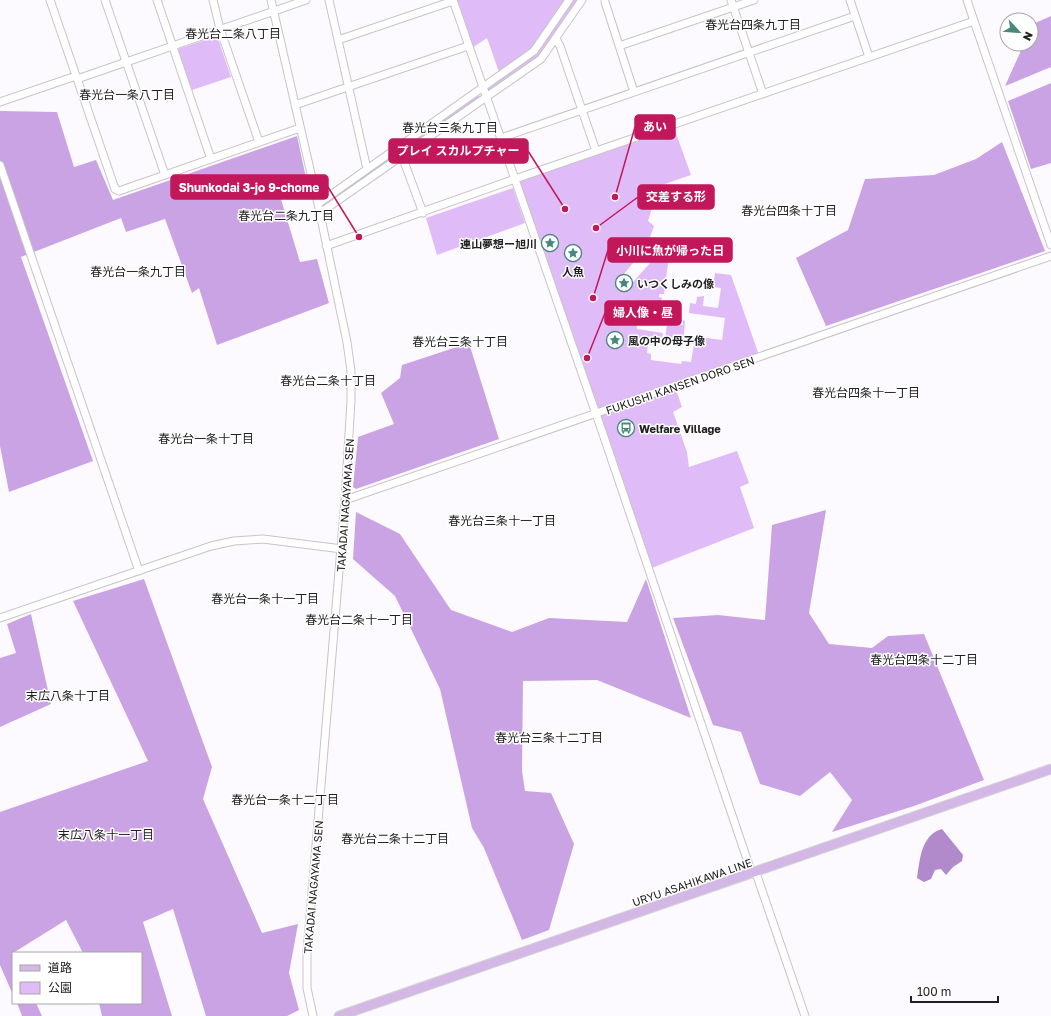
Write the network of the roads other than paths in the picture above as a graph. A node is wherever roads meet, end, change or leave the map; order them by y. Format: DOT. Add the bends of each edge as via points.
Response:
graph roads {
  1 [pos="50,0"];
  2 [pos="104,0"];
  3 [pos="157,0"];
  4 [pos="213,0"];
  5 [pos="271,0"];
  6 [pos="306,0"];
  7 [pos="329,0"];
  8 [pos="453,0"];
  9 [pos="569,0"];
  10 [pos="582,0"];
  11 [pos="754,0"];
  12 [pos="850,0"];
  13 [pos="967,0"];
  14 [pos="605,1"];
  15 [pos="732,4"];
  16 [pos="274,11"];
  17 [pos="855,16"];
  18 [pos="974,21"];
  19 [pos="220,29"];
  20 [pos="556,39"];
  21 [pos="338,40"];
  22 [pos="172,46"];
  23 [pos="468,46"];
  24 [pos="619,46"];
  25 [pos="749,53"];
  26 [pos="869,57"];
  27 [pos="126,62"];
  28 [pos="77,77"];
  29 [pos="349,87"];
  30 [pos="483,87"];
  31 [pos="634,92"];
  32 [pos="762,94"];
  33 [pos="486,96"];
  34 [pos="0,102"];
  35 [pos="295,105"];
  36 [pos="581,110"];
  37 [pos="300,128"];
  38 [pos="501,138"];
  39 [pos="259,142"];
  40 [pos="596,151"];
  41 [pos="402,156"];
  42 [pos="211,159"];
  43 [pos="0,165"];
  44 [pos="367,169"];
  45 [pos="165,175"];
  46 [pos="514,179"];
  47 [pos="318,204"];
  48 [pos="423,213"];
  49 [pos="320,214"];
  50 [pos="1051,245"];
  51 [pos="326,246"];
  52 [pos="1051,256"];
  53 [pos="596,413"];
  54 [pos="346,500"];
  55 [pos="342,549"];
  56 [pos="140,571"];
  57 [pos="0,618"];
  58 [pos="1051,769"];
  59 [pos="754,873"];
  60 [pos="313,1016"];
  61 [pos="339,1016"];
  62 [pos="804,1016"];
  1 -- 28 [label="street"];
  2 -- 27 [label="street"];
  3 -- 22 [label="street"];
  4 -- 19 [label="street"];
  5 -- 16 [label="street, TAKADAI NAGAYAMA SEN"];
  6 -- 16 [label="street"];
  7 -- 21 [label="street"];
  8 -- 21 [label="street"];
  8 -- 23 [label="street, FUKUSHI KANSEN DORO SEN"];
  9 -- 30 [label="street" via="534,51"];
  10 -- 20 [label="street"];
  11 -- 15 [label="street"];
  12 -- 17 [label="street"];
  13 -- 18 [label="street"];
  14 -- 24 [label="street"];
  15 -- 24 [label="street"];
  15 -- 25 [label="street"];
  16 -- 19 [label="street"];
  16 -- 35 [label="street, TAKADAI NAGAYAMA SEN"];
  17 -- 25 [label="street"];
  17 -- 26 [label="street"];
  18 -- 26 [label="street"];
  18 -- 50 [label="street"];
  19 -- 22 [label="street"];
  19 -- 39 [label="street"];
  20 -- 33 [label="street" via="542,58"];
  20 -- 36 [label="street"];
  21 -- 29 [label="street"];
  22 -- 27 [label="street"];
  22 -- 42 [label="street"];
  23 -- 29 [label="street"];
  23 -- 30 [label="street, FUKUSHI KANSEN DORO SEN"];
  24 -- 31 [label="street"];
  25 -- 31 [label="street"];
  25 -- 32 [label="street"];
  26 -- 32 [label="street"];
  27 -- 28 [label="street"];
  27 -- 45 [label="street"];
  28 -- 34 [label="street"];
  28 -- 45 [label="street" via="115,189 119,191"];
  29 -- 35 [label="street"];
  29 -- 44 [label="street"];
  30 -- 33 [label="street, FUKUSHI KANSEN DORO SEN"];
  30 -- 44 [label="street"];
  31 -- 36 [label="street"];
  32 -- 40 [label="street"];
  33 -- 38 [label="street, FUKUSHI KANSEN DORO SEN"];
  33 -- 41 [label="street"];
  35 -- 37 [label="street, TAKADAI NAGAYAMA SEN"];
  36 -- 38 [label="street"];
  36 -- 40 [label="street"];
  37 -- 39 [label="street"];
  37 -- 47 [label="street, TAKADAI NAGAYAMA SEN"];
  38 -- 46 [label="street, FUKUSHI KANSEN DORO SEN"];
  39 -- 42 [label="street"];
  40 -- 46 [label="street"];
  41 -- 48 [label="street"];
  41 -- 49 [label="street"];
  42 -- 45 [label="street"];
  43 -- 56 [label="street"];
  44 -- 47 [label="street"];
  46 -- 48 [label="street"];
  46 -- 53 [label="street, FUKUSHI KANSEN DORO SEN"];
  47 -- 49 [label="street, TAKADAI NAGAYAMA SEN"];
  48 -- 51 [label="street"];
  49 -- 51 [label="street, TAKADAI NAGAYAMA SEN"];
  51 -- 54 [label="street, TAKADAI NAGAYAMA SEN" via="351,371"];
  52 -- 53 [label="street, FUKUSHI KANSEN DORO SEN"];
  53 -- 54 [label="street"];
  53 -- 59 [label="street"];
  54 -- 55 [label="street, TAKADAI NAGAYAMA SEN"];
  55 -- 56 [label="street" via="263,539 234,540"];
  55 -- 60 [label="street, TAKADAI NAGAYAMA SEN" via="308,952 307,988"];
  56 -- 57 [label="street"];
  58 -- 59 [label="main road, URYU ASAHIKAWA LINE"];
  59 -- 61 [label="main road, URYU ASAHIKAWA LINE"];
  59 -- 62 [label="street"];
}
